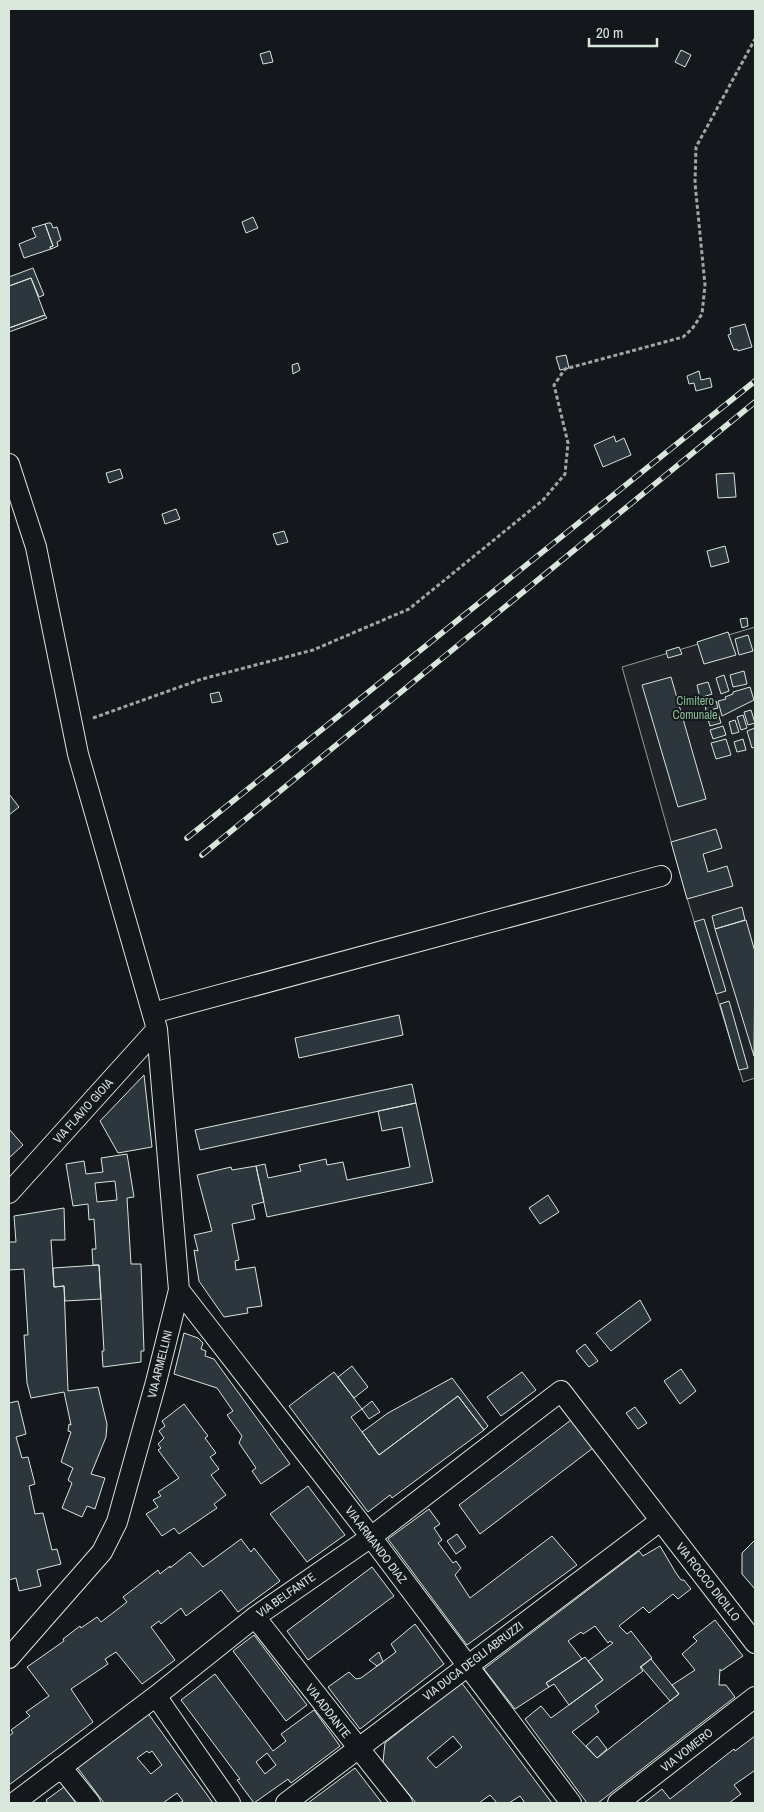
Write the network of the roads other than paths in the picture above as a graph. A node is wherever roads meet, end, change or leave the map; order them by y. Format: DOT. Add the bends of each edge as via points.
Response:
graph roads {
  1 [pos="9,464"];
  2 [pos="661,876"];
  3 [pos="155,1021"];
  4 [pos="9,1193"];
  5 [pos="178,1290"];
  6 [pos="561,1391"];
  7 [pos="660,1521"];
  8 [pos="371,1537"];
  9 [pos="255,1617"];
  10 [pos="755,1644"];
  11 [pos="9,1658"];
  12 [pos="467,1665"];
  13 [pos="156,1696"];
  14 [pos="755,1697"];
  15 [pos="358,1749"];
  16 [pos="61,1767"];
  17 [pos="14,1803"];
  18 [pos="90,1803"];
  19 [pos="230,1803"];
  20 [pos="286,1803"];
  21 [pos="402,1803"];
  22 [pos="571,1803"];
  23 [pos="618,1803"];
  1 -- 3 [label="street, VIA ARMELLINI" via="36,547 78,754"];
  2 -- 3 [label="street"];
  3 -- 4 [label="street, VIA FLAVIO GIOIA"];
  3 -- 5 [label="street, VIA ARMELLINI"];
  5 -- 8 [label="street, VIA ARMANDO DIAZ"];
  5 -- 11 [label="street, VIA ARMELLINI" via="118,1522 102,1552"];
  6 -- 7 [label="street, VIA ROCCO DICILLO"];
  6 -- 8 [label="street, VIA BELFANTE"];
  7 -- 10 [label="street, VIA ROCCO DICILLO"];
  7 -- 12 [label="street, VIA DUCA DEGLI ABRUZZI"];
  8 -- 9 [label="street, VIA BELFANTE"];
  8 -- 12 [label="street, VIA ARMANDO DIAZ"];
  9 -- 13 [label="street, VIA BELFANTE"];
  9 -- 15 [label="street, VIA ADDANTE"];
  12 -- 15 [label="street, VIA DUCA DEGLI ABRUZZI"];
  12 -- 22 [label="street, VIA ARMANDO DIAZ"];
  13 -- 16 [label="street, VIA BELFANTE"];
  13 -- 19 [label="street"];
  14 -- 23 [label="street, VIA VOMERO"];
  15 -- 20 [label="street, VIA DUCA DEGLI ABRUZZI"];
  15 -- 21 [label="street, VIA ADDANTE"];
  16 -- 17 [label="street, VIA BELFANTE"];
  16 -- 18 [label="street"];
}
